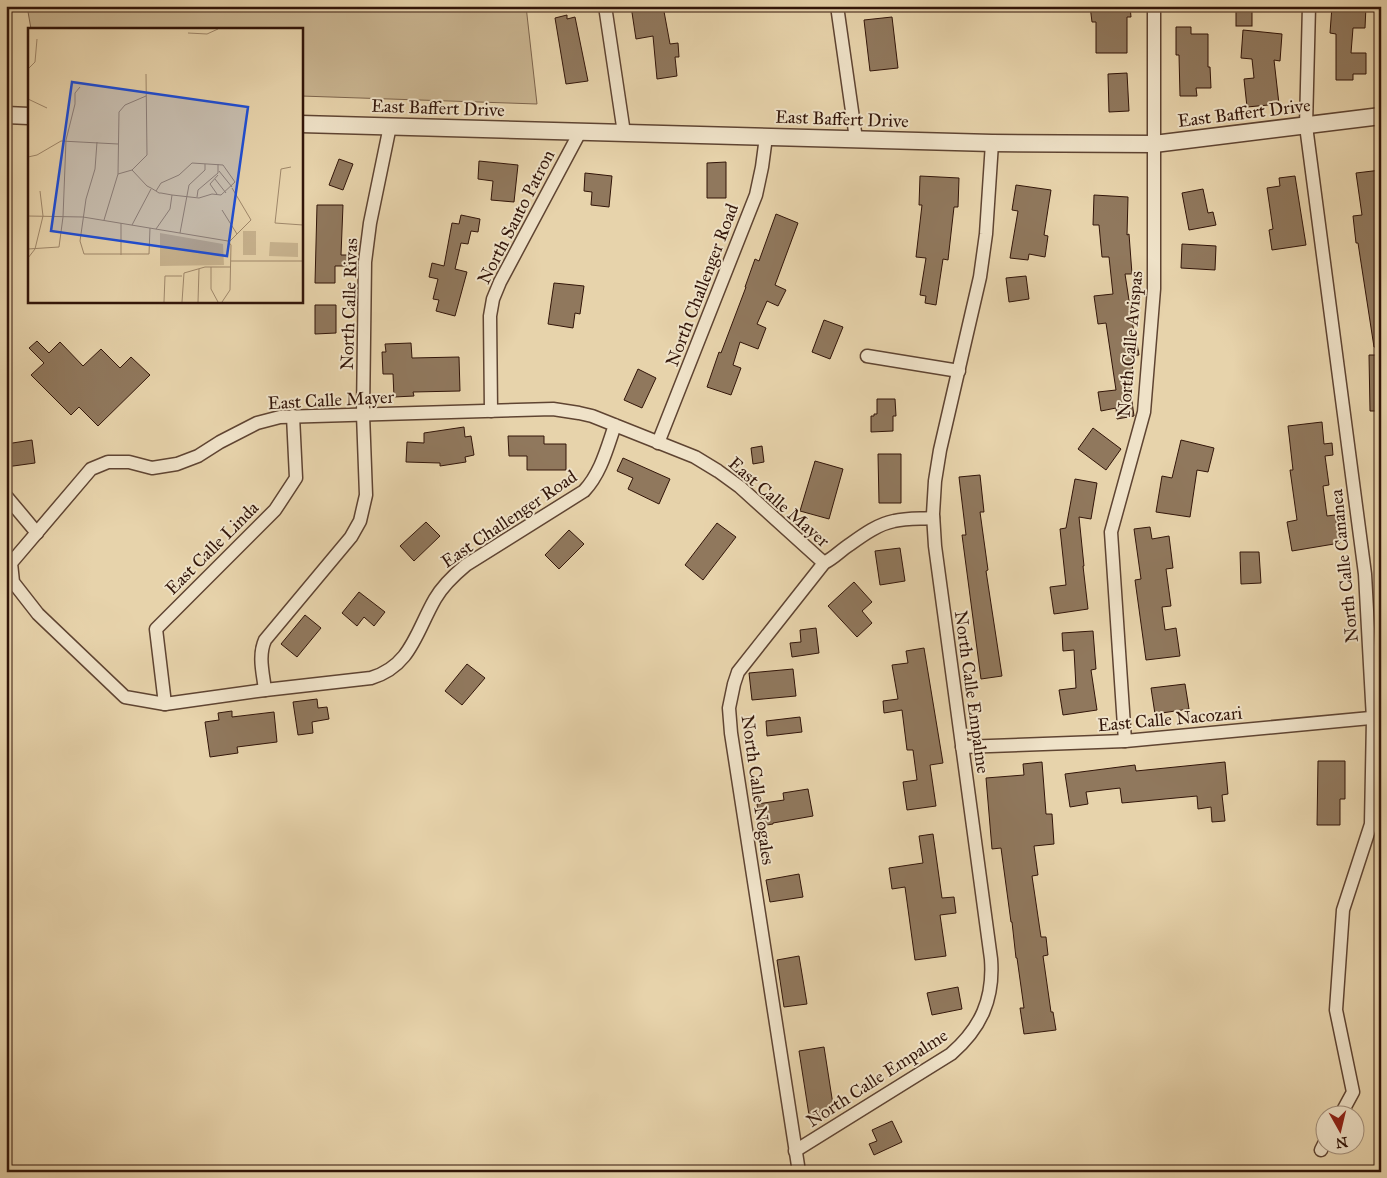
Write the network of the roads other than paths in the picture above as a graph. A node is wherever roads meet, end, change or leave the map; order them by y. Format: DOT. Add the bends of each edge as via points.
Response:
graph roads {
  1 [pos="605,6"];
  2 [pos="837,6"];
  3 [pos="1154,6"];
  4 [pos="1309,6"];
  5 [pos="6,115"];
  6 [pos="28,116"];
  7 [pos="1381,116"];
  8 [pos="302,124"];
  9 [pos="390,126"];
  10 [pos="1306,126"];
  11 [pos="580,132"];
  12 [pos="624,133"];
  13 [pos="766,137"];
  14 [pos="856,139"];
  15 [pos="992,143"];
  16 [pos="1154,144"];
  17 [pos="867,356"];
  18 [pos="959,371"];
  19 [pos="491,411"];
  20 [pos="363,414"];
  21 [pos="292,416"];
  22 [pos="615,425"];
  23 [pos="658,443"];
  24 [pos="6,496"];
  25 [pos="934,518"];
  26 [pos="37,533"];
  27 [pos="824,563"];
  28 [pos="265,690"];
  29 [pos="165,704"];
  30 [pos="1377,718"];
  31 [pos="1125,741"];
  32 [pos="962,747"];
  33 [pos="1345,1106"];
  34 [pos="795,1151"];
  35 [pos="799,1172"];
  1 -- 12 [label="street"];
  2 -- 14 [label="street"];
  3 -- 16 [label="street, North Calle Avispas"];
  4 -- 10 [label="street, North Calle Cananea"];
  5 -- 6 [label="street"];
  7 -- 10 [label="street, East Baffert Drive"];
  8 -- 9 [label="street, East Baffert Drive"];
  9 -- 11 [label="street, East Baffert Drive"];
  9 -- 20 [label="street, North Calle Rivas" via="365,262"];
  10 -- 16 [label="street, East Baffert Drive"];
  10 -- 30 [label="street, North Calle Cananea" via="1365,574"];
  11 -- 12 [label="street, East Baffert Drive"];
  11 -- 19 [label="street, North Santo Patron" via="493,299 490,316"];
  12 -- 13 [label="street, East Baffert Drive"];
  13 -- 14 [label="street, East Baffert Drive"];
  13 -- 23 [label="street, North Challenger Road" via="756,195"];
  14 -- 15 [label="street, East Baffert Drive"];
  15 -- 16 [label="street, East Baffert Drive"];
  15 -- 18 [label="street, North Calle Empalme" via="980,277"];
  16 -- 31 [label="street, North Calle Avispas" via="1154,289 1144,412 1111,532"];
  17 -- 18 [label="street"];
  18 -- 25 [label="street, North Calle Empalme" via="940,450"];
  19 -- 20 [label="street, East Calle Mayer"];
  19 -- 22 [label="street, East Calle Mayer" via="566,410"];
  20 -- 21 [label="street, East Calle Mayer"];
  20 -- 28 [label="street, North Calle Rivas" via="366,495 360,522 265,640 261,656"];
  21 -- 26 [label="street, East Calle Mayer" via="257,423 178,464 152,468 128,462 108,462 90,469"];
  21 -- 29 [label="street, East Calle Linda" via="296,478 275,510 156,629"];
  22 -- 23 [label="street, East Calle Mayer"];
  22 -- 28 [label="street, East Challenger Road" via="599,470 589,487 457,572 441,589 410,649 397,666 371,678"];
  23 -- 27 [label="street, East Calle Mayer" via="695,457 718,471"];
  24 -- 26 [label="street"];
  25 -- 27 [label="street, North Calle Nogales" via="887,523"];
  25 -- 32 [label="street, North Calle Empalme"];
  26 -- 29 [label="street, East Calle Mayer" via="11,563 13,582 38,614 125,697"];
  27 -- 34 [label="street, North Calle Nogales" via="738,672 729,708"];
  28 -- 29 [label="street, East Challenger Road"];
  30 -- 31 [label="street, East Calle Nacozari"];
  30 -- 33 [label="street, North Calle Cananea" via="1372,824 1343,910 1336,1010 1353,1092"];
  31 -- 32 [label="street, East Calle Nacozari"];
  32 -- 34 [label="street, North Calle Empalme" via="991,960 986,1007 968,1038 951,1054"];
  34 -- 35 [label="street, North Calle Nogales"];
}
